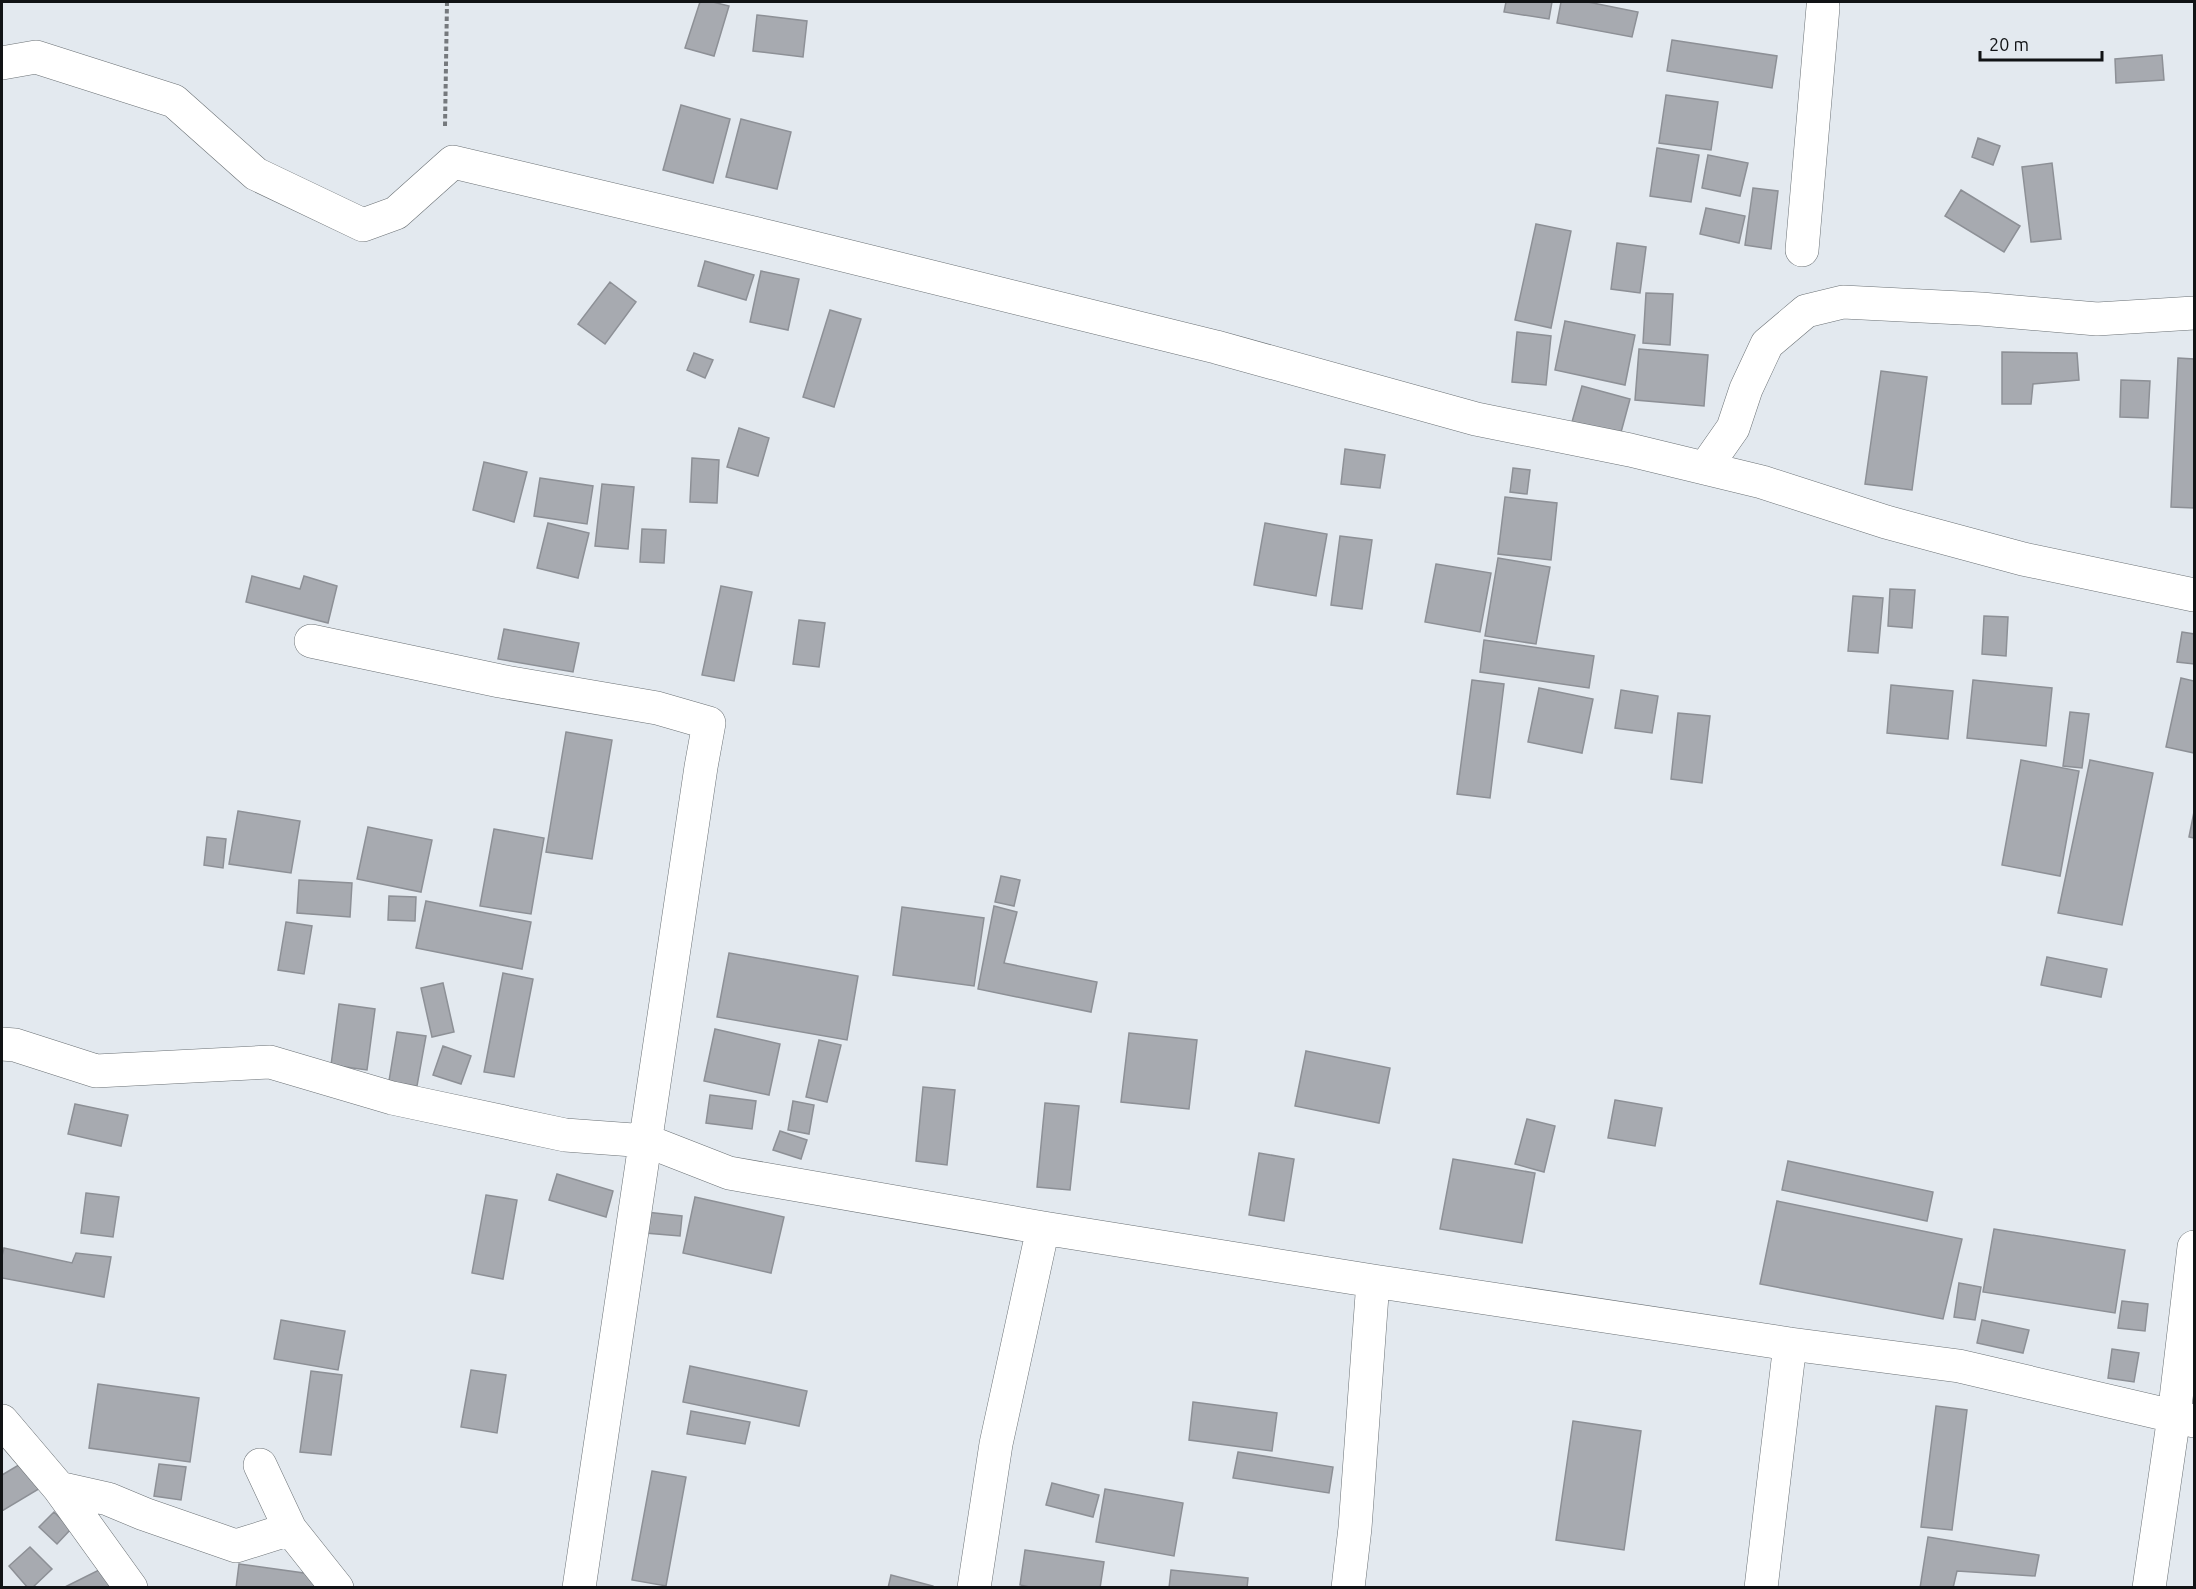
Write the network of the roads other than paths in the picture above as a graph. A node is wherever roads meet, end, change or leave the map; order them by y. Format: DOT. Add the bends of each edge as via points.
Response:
graph roads {
  1 [pos="1822,7"];
  2 [pos="2,63"];
  3 [pos="1802,250"];
  4 [pos="2194,313"];
  5 [pos="1705,468"];
  6 [pos="2194,595"];
  7 [pos="311,641"];
  8 [pos="2,1044"];
  9 [pos="646,1141"];
  10 [pos="1043,1228"];
  11 [pos="2194,1247"];
  12 [pos="1373,1281"];
  13 [pos="1790,1344"];
  14 [pos="2184,1418"];
  15 [pos="2,1421"];
  16 [pos="261,1465"];
  17 [pos="59,1488"];
  18 [pos="290,1529"];
  19 [pos="131,1587"];
  20 [pos="337,1587"];
  21 [pos="579,1587"];
  22 [pos="974,1587"];
  23 [pos="1348,1587"];
  24 [pos="1761,1587"];
  25 [pos="2149,1587"];
  1 -- 3 [label="street"];
  2 -- 5 [label="street" via="36,57 174,100 256,174 363,225 396,213 453,162 1216,347 1476,419"];
  4 -- 5 [label="street" via="2097,319 1843,302 1806,311 1767,344 1733,428"];
  5 -- 6 [label="street" via="2023,559"];
  7 -- 9 [label="street" via="500,681 657,708 709,723"];
  8 -- 9 [label="street" via="96,1071 270,1062 392,1098 565,1135"];
  9 -- 10 [label="street" via="729,1173"];
  9 -- 21 [label="street"];
  10 -- 12 [label="street"];
  10 -- 22 [label="street" via="996,1444"];
  11 -- 14 [label="street"];
  12 -- 13 [label="street"];
  12 -- 23 [label="street"];
  13 -- 14 [label="street" via="1959,1366"];
  13 -- 24 [label="street"];
  14 -- 25 [label="street"];
  15 -- 17 [label="street"];
  16 -- 18 [label="street"];
  17 -- 18 [label="street" via="108,1499 236,1546"];
  17 -- 19 [label="street"];
  18 -- 20 [label="street"];
}
